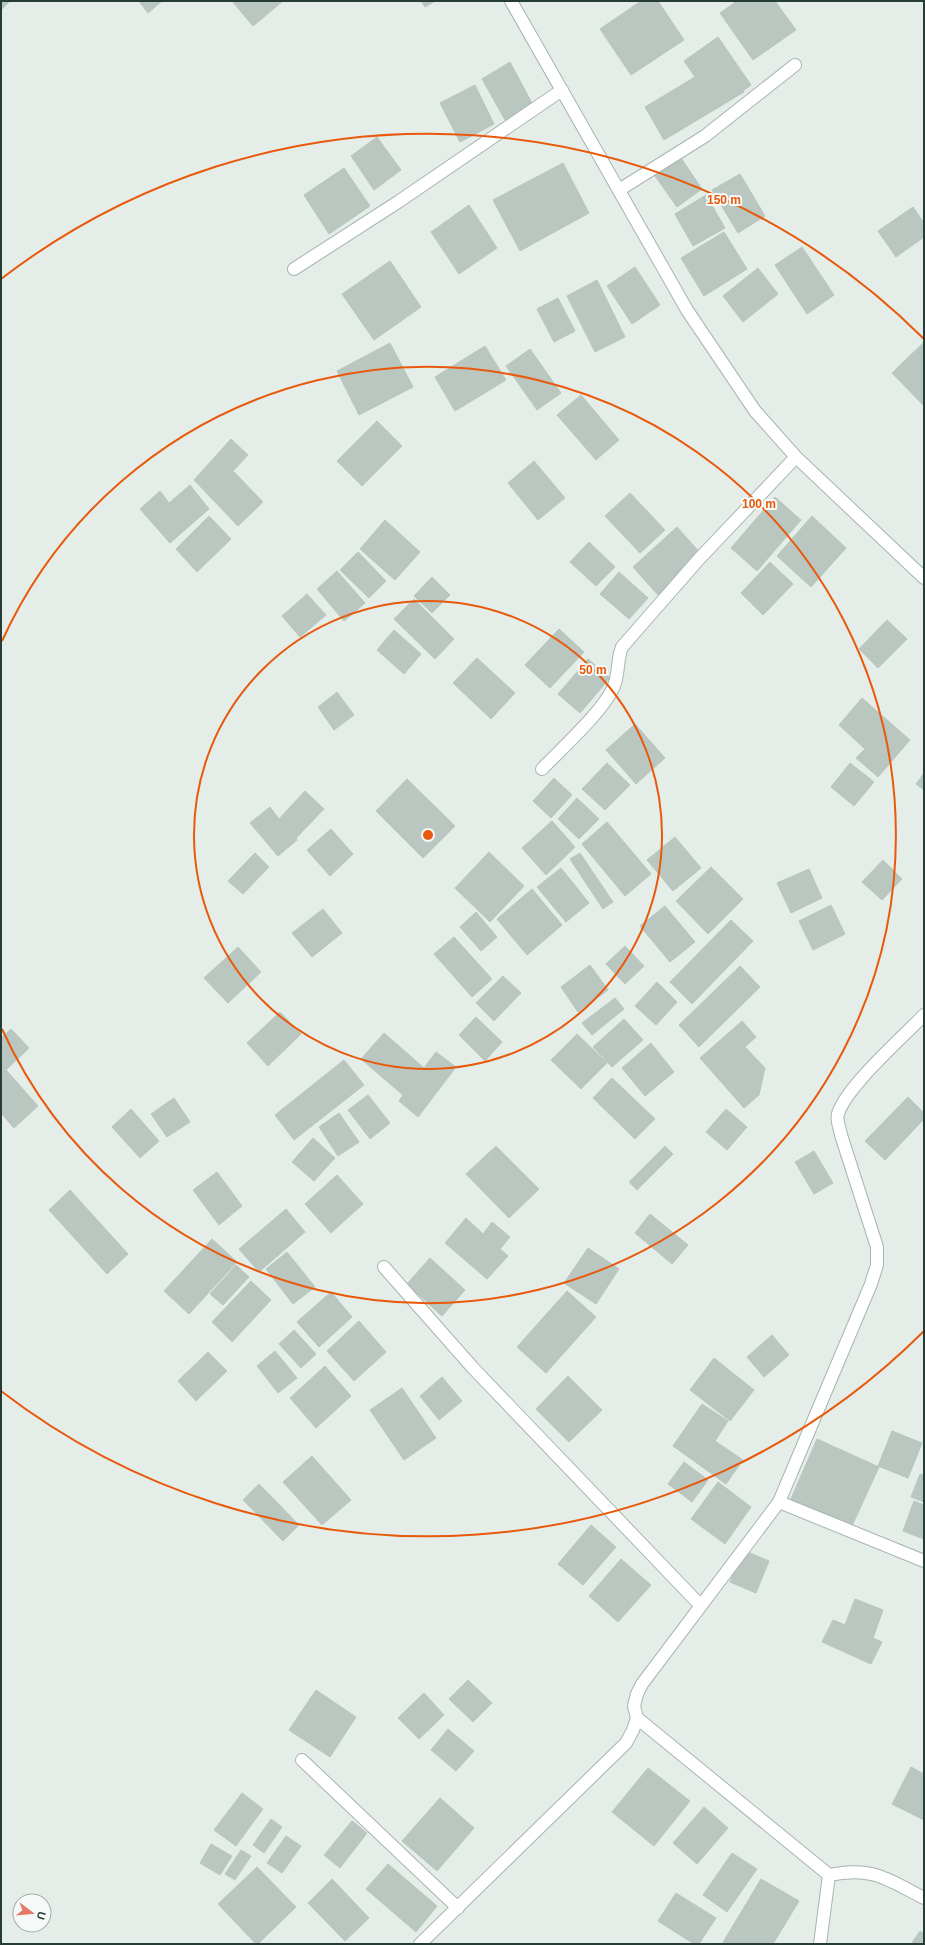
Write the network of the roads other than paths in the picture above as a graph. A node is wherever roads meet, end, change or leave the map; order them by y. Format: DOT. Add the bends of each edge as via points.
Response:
graph roads {
  1 [pos="510,1"];
  2 [pos="795,65"];
  3 [pos="562,90"];
  4 [pos="619,190"];
  5 [pos="294,269"];
  6 [pos="796,457"];
  7 [pos="924,578"];
  8 [pos="542,768"];
  9 [pos="924,1015"];
  10 [pos="384,1267"];
  11 [pos="779,1502"];
  12 [pos="924,1561"];
  13 [pos="700,1605"];
  14 [pos="637,1718"];
  15 [pos="302,1760"];
  16 [pos="829,1876"];
  17 [pos="924,1898"];
  18 [pos="458,1908"];
  19 [pos="420,1944"];
  20 [pos="820,1944"];
  1 -- 3 [label="street"];
  2 -- 4 [label="street" via="705,136"];
  3 -- 4 [label="street"];
  3 -- 5 [label="street" via="398,202"];
  4 -- 6 [label="street" via="687,310 755,411"];
  6 -- 7 [label="street"];
  6 -- 8 [label="street" via="699,559 622,647 615,684 607,699"];
  9 -- 11 [label="street" via="853,1088 837,1116 877,1247 877,1265"];
  10 -- 13 [label="street" via="474,1368"];
  11 -- 12 [label="street"];
  11 -- 13 [label="street"];
  13 -- 14 [label="street" via="639,1689 634,1706"];
  14 -- 16 [label="street"];
  14 -- 18 [label="street" via="626,1744"];
  15 -- 18 [label="street"];
  16 -- 17 [label="street" via="849,1871 866,1872 883,1877"];
  16 -- 20 [label="street"];
  18 -- 19 [label="street"];
}
